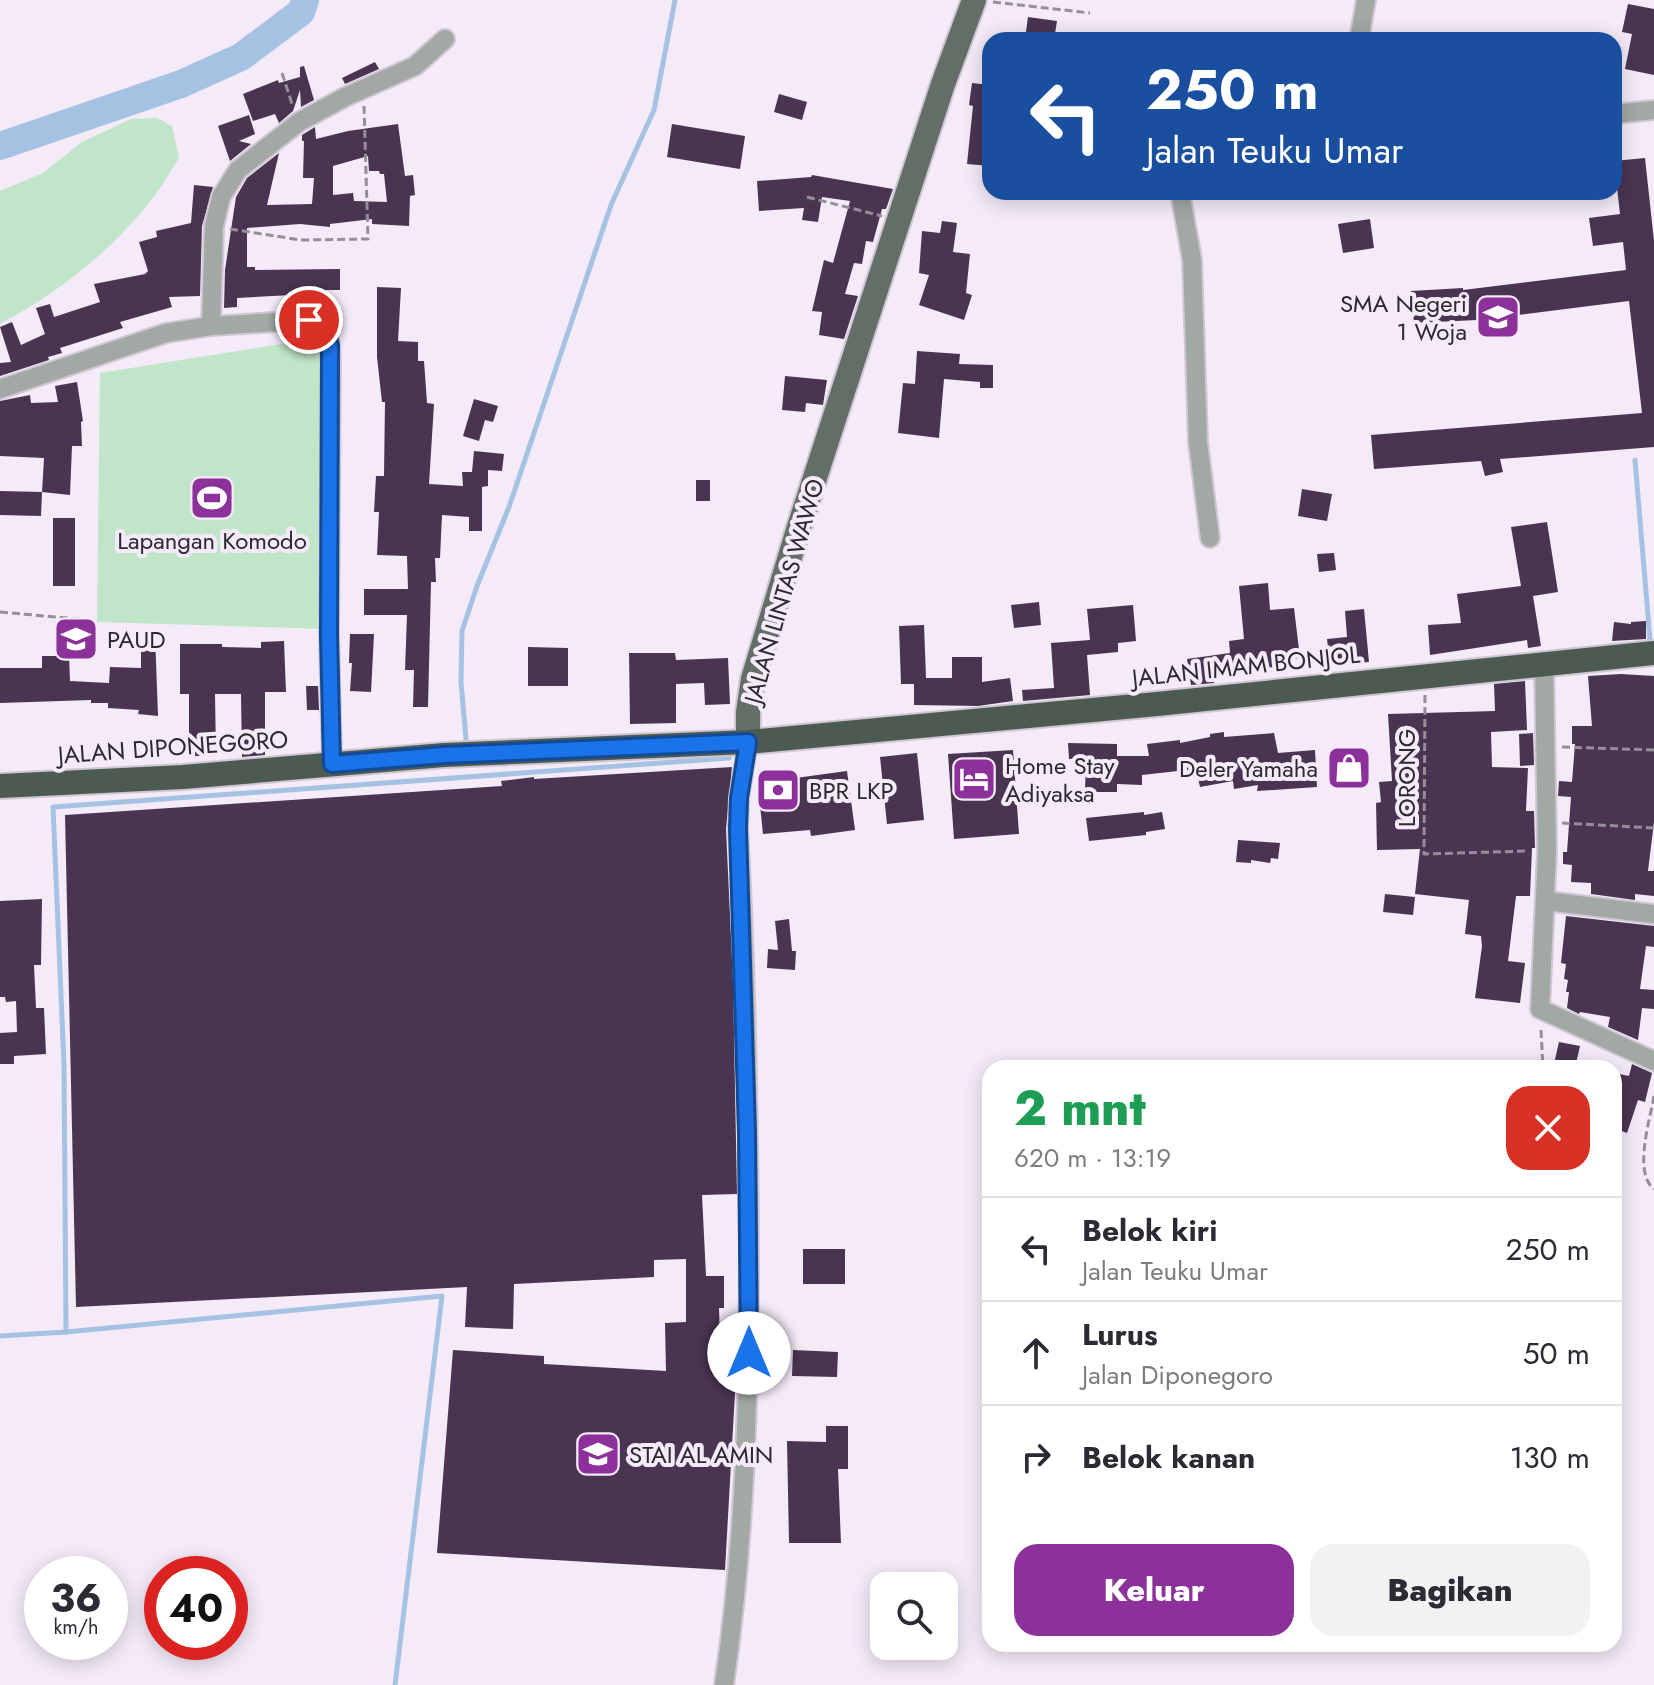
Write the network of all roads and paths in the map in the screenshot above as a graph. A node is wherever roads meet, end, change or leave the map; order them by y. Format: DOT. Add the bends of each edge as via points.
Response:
graph roads {
  1 [pos="1366,0"];
  2 [pos="983,1"];
  3 [pos="1090,13"];
  4 [pos="1360,32"];
  5 [pos="445,39"];
  6 [pos="282,73"];
  7 [pos="364,90"];
  8 [pos="1654,110"];
  9 [pos="1622,113"];
  10 [pos="299,122"];
  11 [pos="807,197"];
  12 [pos="1181,200"];
  13 [pos="901,221"];
  14 [pos="214,226"];
  15 [pos="211,326"];
  16 [pos="0,389"];
  17 [pos="1210,538"];
  18 [pos="0,612"];
  19 [pos="89,620"];
  20 [pos="1654,653"];
  21 [pos="1544,662"];
  22 [pos="1425,675"];
  23 [pos="748,742"];
  24 [pos="1546,747"];
  25 [pos="1654,750"];
  26 [pos="332,764"];
  27 [pos="0,786"];
  28 [pos="1547,822"];
  29 [pos="1654,828"];
  30 [pos="1547,851"];
  31 [pos="1546,901"];
  32 [pos="1654,914"];
  33 [pos="1540,1010"];
  34 [pos="1543,1060"];
  35 [pos="1654,1061"];
  36 [pos="1654,1096"];
  37 [pos="1654,1189"];
  38 [pos="724,1685"];
  1 -- 4 [label="street"];
  2 -- 3 [label="path"];
  2 -- 13 [label="main road, JALAN LINTAS WAWO" via="943,84"];
  5 -- 7 [label="street" via="415,66"];
  6 -- 10 [label="path"];
  7 -- 10 [label="street"];
  7 -- 14 [label="path" via="368,239 301,240"];
  8 -- 9 [label="street"];
  10 -- 14 [label="street" via="238,170 221,197"];
  11 -- 13 [label="path"];
  12 -- 17 [label="street" via="1192,260 1198,442"];
  13 -- 23 [label="main road, JALAN LINTAS WAWO" via="753,679"];
  14 -- 15 [label="street"];
  15 -- 16 [label="street" via="166,333"];
  15 -- 26 [label="street" via="309,320 327,333"];
  18 -- 19 [label="path"];
  20 -- 21 [label="highway, JALAN IMAM BONJOL"];
  21 -- 22 [label="highway, JALAN IMAM BONJOL"];
  21 -- 24 [label="street"];
  22 -- 23 [label="highway, JALAN IMAM BONJOL"];
  22 -- 30 [label="path, LORONG" via="1424,854"];
  23 -- 26 [label="highway, JALAN DIPONEGORO"];
  23 -- 38 [label="street, JALAN LINTAS WAWO" via="738,829 749,1353 733,1621"];
  24 -- 25 [label="path"];
  24 -- 28 [label="street"];
  26 -- 27 [label="highway, JALAN DIPONEGORO"];
  28 -- 29 [label="path"];
  28 -- 30 [label="street"];
  30 -- 31 [label="street"];
  31 -- 32 [label="street"];
  31 -- 33 [label="street"];
  33 -- 34 [label="path"];
  33 -- 35 [label="street"];
  36 -- 37 [label="path" via="1642,1171"];
}
